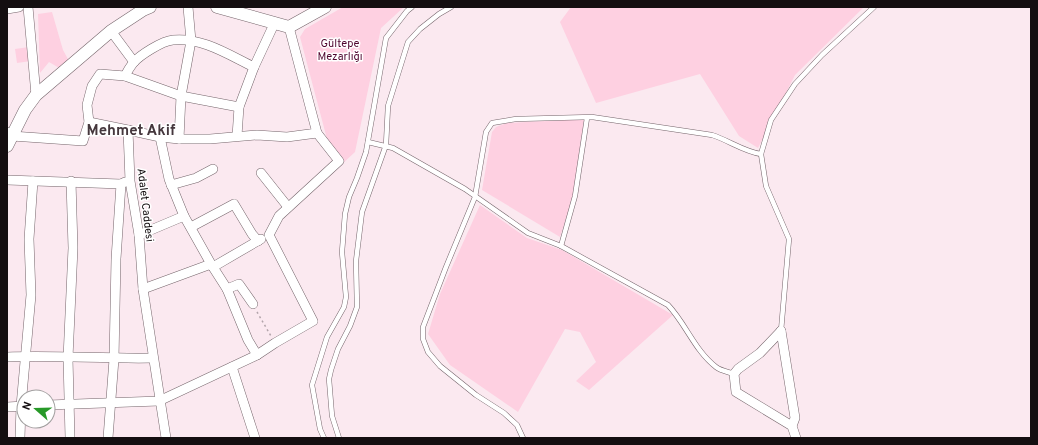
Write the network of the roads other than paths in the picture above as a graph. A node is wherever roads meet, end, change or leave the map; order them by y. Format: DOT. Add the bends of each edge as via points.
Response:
graph roads {
  1 [pos="19,7"];
  2 [pos="28,7"];
  3 [pos="150,7"];
  4 [pos="188,7"];
  5 [pos="217,7"];
  6 [pos="325,7"];
  7 [pos="412,7"];
  8 [pos="451,7"];
  9 [pos="874,7"];
  10 [pos="7,9"];
  11 [pos="306,13"];
  12 [pos="275,22"];
  13 [pos="289,27"];
  14 [pos="111,31"];
  15 [pos="191,41"];
  16 [pos="134,62"];
  17 [pos="254,67"];
  18 [pos="125,76"];
  19 [pos="36,95"];
  20 [pos="181,96"];
  21 [pos="239,107"];
  22 [pos="587,118"];
  23 [pos="89,122"];
  24 [pos="128,130"];
  25 [pos="317,132"];
  26 [pos="237,136"];
  27 [pos="160,137"];
  28 [pos="9,138"];
  29 [pos="179,139"];
  30 [pos="368,142"];
  31 [pos="386,145"];
  32 [pos="761,154"];
  33 [pos="213,169"];
  34 [pos="261,173"];
  35 [pos="7,180"];
  36 [pos="33,181"];
  37 [pos="71,181"];
  38 [pos="125,182"];
  39 [pos="171,185"];
  40 [pos="476,197"];
  41 [pos="288,207"];
  42 [pos="184,216"];
  43 [pos="191,227"];
  44 [pos="139,235"];
  45 [pos="269,235"];
  46 [pos="258,241"];
  47 [pos="561,246"];
  48 [pos="212,266"];
  49 [pos="227,289"];
  50 [pos="143,290"];
  51 [pos="253,304"];
  52 [pos="781,331"];
  53 [pos="257,355"];
  54 [pos="26,356"];
  55 [pos="7,357"];
  56 [pos="68,358"];
  57 [pos="153,358"];
  58 [pos="114,359"];
  59 [pos="232,367"];
  60 [pos="734,374"];
  61 [pos="24,389"];
  62 [pos="159,401"];
  63 [pos="110,404"];
  64 [pos="56,405"];
  65 [pos="68,405"];
  66 [pos="792,426"];
  67 [pos="70,438"];
  68 [pos="108,438"];
  69 [pos="166,438"];
  70 [pos="255,438"];
  71 [pos="324,438"];
  72 [pos="339,438"];
  73 [pos="523,438"];
  74 [pos="796,438"];
  1 -- 10 [label="street"];
  2 -- 19 [label="street"];
  3 -- 14 [label="street"];
  4 -- 15 [label="street"];
  5 -- 12 [label="street"];
  6 -- 11 [label="street"];
  7 -- 30 [label="lane" via="386,38"];
  8 -- 31 [label="lane" via="420,28 408,42 388,106"];
  9 -- 32 [label="lane" via="795,84 771,120"];
  11 -- 13 [label="street"];
  12 -- 13 [label="street"];
  12 -- 17 [label="street"];
  13 -- 25 [label="street"];
  14 -- 16 [label="street"];
  14 -- 19 [label="street"];
  15 -- 16 [label="street" via="172,40 157,45"];
  15 -- 17 [label="street" via="211,46"];
  15 -- 20 [label="street"];
  16 -- 18 [label="street"];
  17 -- 21 [label="street"];
  18 -- 20 [label="street"];
  18 -- 23 [label="street" via="100,74 92,86 87,105"];
  19 -- 28 [label="street"];
  20 -- 21 [label="street"];
  20 -- 29 [label="street"];
  21 -- 26 [label="street"];
  22 -- 32 [label="lane" via="712,135"];
  22 -- 40 [label="lane" via="516,119 492,123 486,132"];
  22 -- 47 [label="lane" via="575,196"];
  23 -- 24 [label="street"];
  23 -- 28 [label="street" via="83,141"];
  24 -- 27 [label="street"];
  24 -- 38 [label="street, Adalet Caddesi"];
  25 -- 26 [label="street" via="287,137"];
  25 -- 41 [label="street" via="339,161"];
  26 -- 29 [label="street"];
  27 -- 29 [label="street"];
  27 -- 39 [label="street"];
  30 -- 31 [label="lane"];
  30 -- 71 [label="lane" via="345,214 342,252 346,297 344,306 326,336 312,385"];
  31 -- 40 [label="lane"];
  31 -- 72 [label="lane" via="362,212 356,261 357,308 330,370 332,416"];
  32 -- 52 [label="lane" via="766,186 789,239"];
  33 -- 39 [label="street" via="196,178"];
  34 -- 41 [label="street"];
  35 -- 36 [label="street"];
  36 -- 37 [label="street"];
  36 -- 54 [label="street" via="30,239 32,295"];
  37 -- 38 [label="street"];
  37 -- 56 [label="street" via="72,248"];
  38 -- 44 [label="street, Adalet Caddesi"];
  38 -- 58 [label="street" via="116,259"];
  39 -- 42 [label="street"];
  40 -- 47 [label="lane" via="528,233"];
  40 -- 73 [label="lane" via="423,327 423,339 428,352 440,366 476,395 504,413 517,425"];
  41 -- 45 [label="street" via="278,216"];
  42 -- 43 [label="street"];
  42 -- 44 [label="street"];
  43 -- 46 [label="street" via="234,204"];
  43 -- 48 [label="street"];
  44 -- 50 [label="street, Adalet Caddesi"];
  45 -- 46 [label="street"];
  45 -- 53 [label="street" via="313,321"];
  46 -- 48 [label="street"];
  47 -- 60 [label="lane" via="668,305 702,352 717,368"];
  48 -- 49 [label="street"];
  48 -- 50 [label="street"];
  49 -- 51 [label="street" via="239,284"];
  49 -- 53 [label="street"];
  50 -- 57 [label="street, Adalet Caddesi"];
  52 -- 60 [label="street" via="760,353"];
  52 -- 66 [label="street" via="795,418"];
  53 -- 59 [label="street"];
  54 -- 55 [label="street"];
  54 -- 56 [label="street"];
  54 -- 61 [label="street"];
  56 -- 58 [label="street"];
  56 -- 65 [label="street"];
  57 -- 58 [label="street"];
  57 -- 62 [label="street, Adalet Caddesi"];
  58 -- 63 [label="street"];
  59 -- 62 [label="street"];
  59 -- 70 [label="street"];
  60 -- 66 [label="street" via="736,392"];
  62 -- 63 [label="street"];
  62 -- 69 [label="street, Adalet Caddesi"];
  63 -- 65 [label="street"];
  63 -- 68 [label="street"];
  64 -- 65 [label="street"];
  65 -- 67 [label="street"];
  66 -- 74 [label="street"];
}
